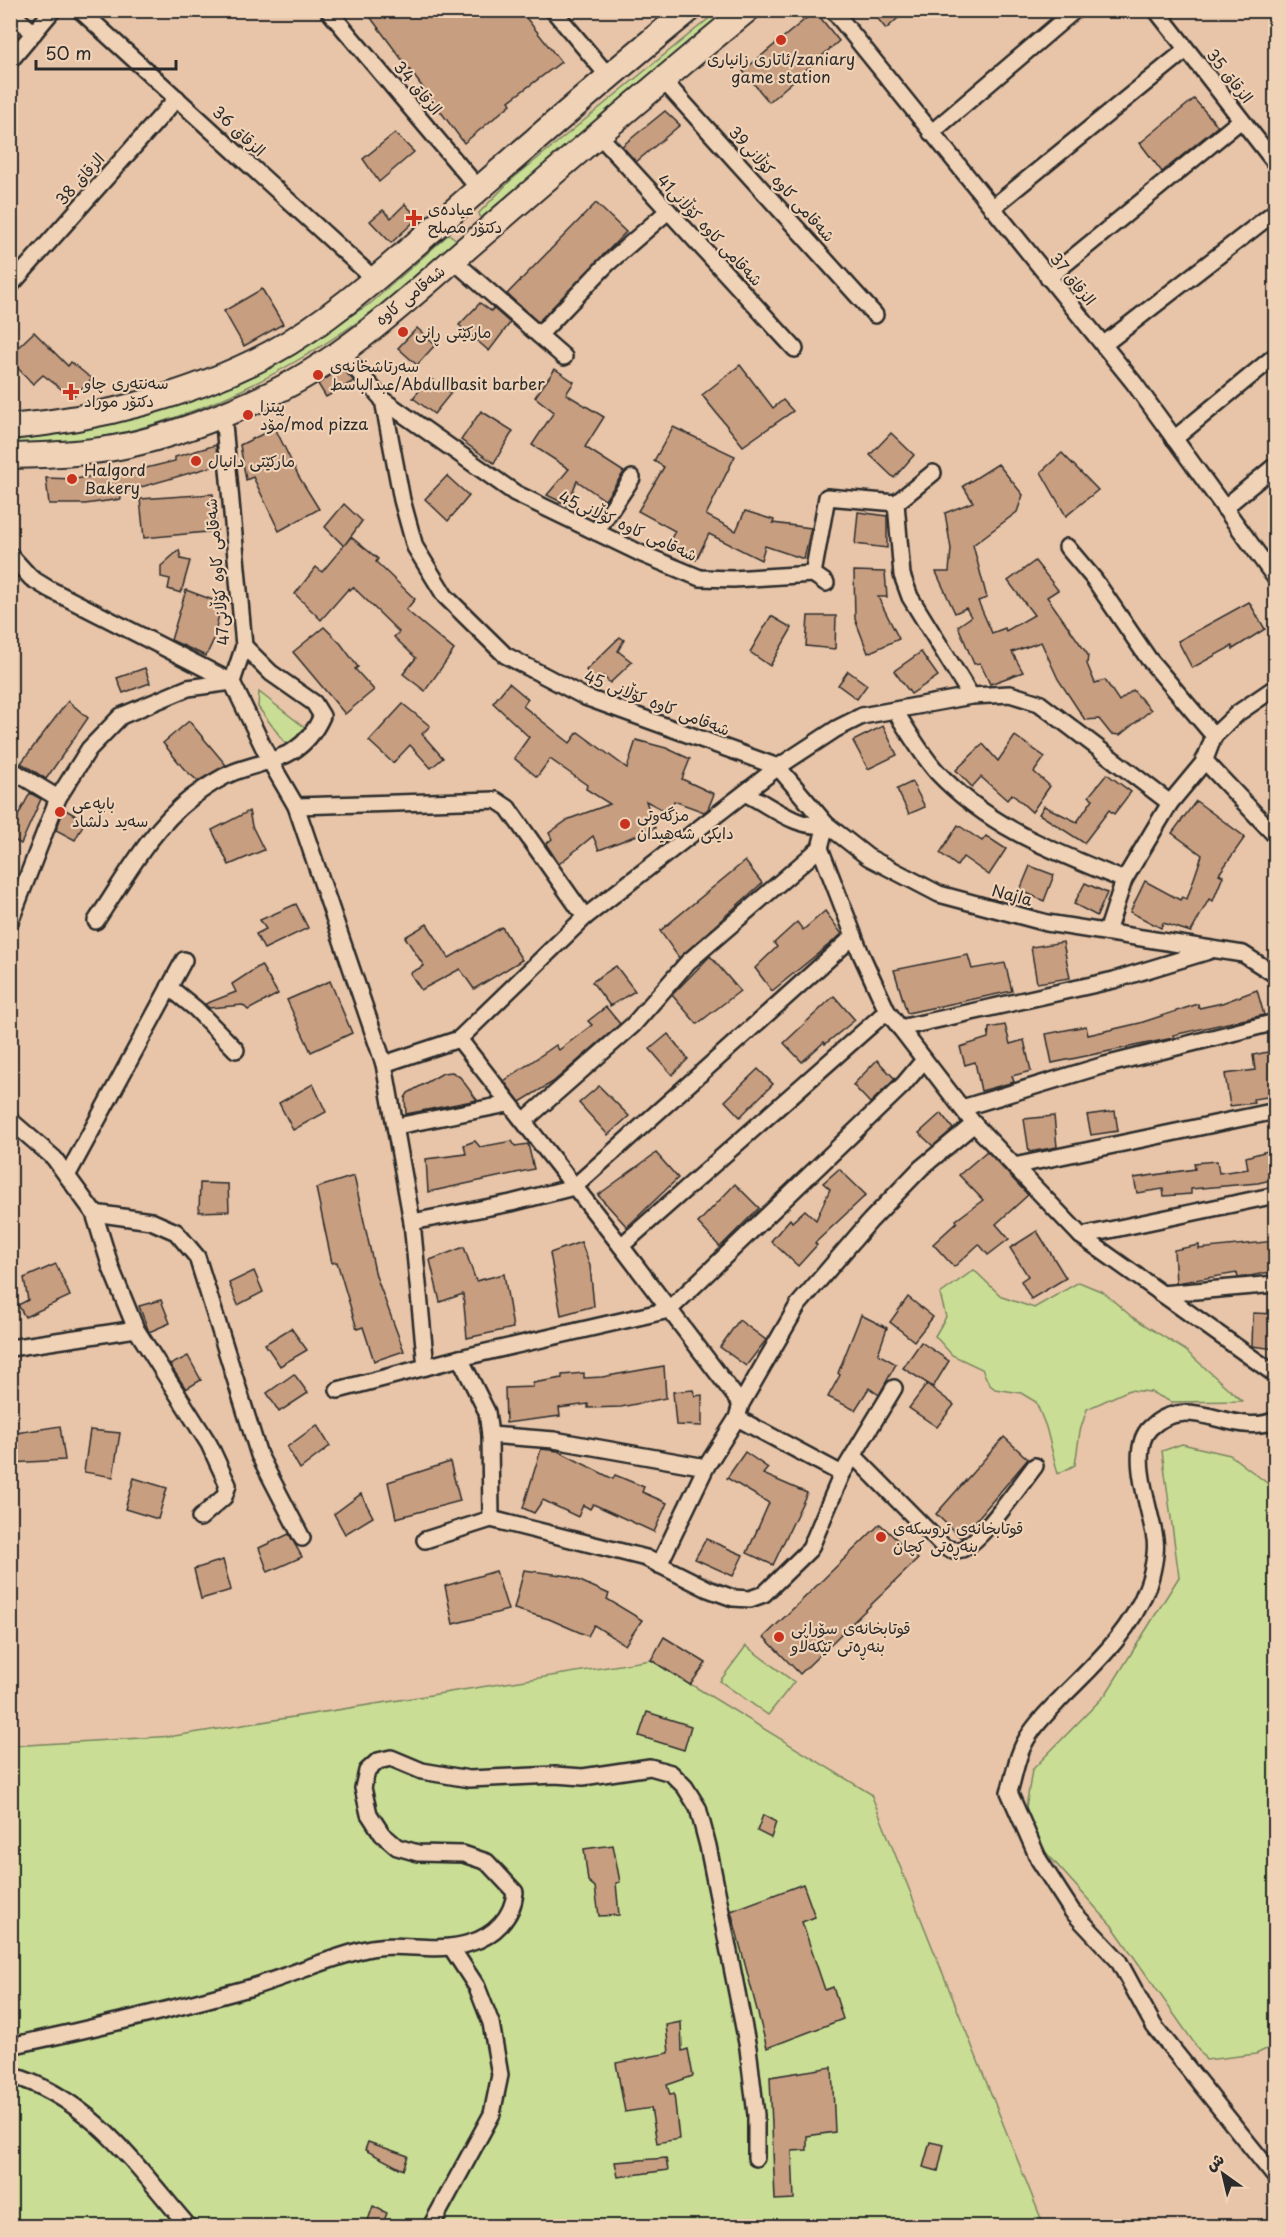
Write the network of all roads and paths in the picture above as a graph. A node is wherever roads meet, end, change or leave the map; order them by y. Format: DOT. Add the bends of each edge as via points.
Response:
graph roads {
  1 [pos="53,10"];
  2 [pos="80,10"];
  3 [pos="328,10"];
  4 [pos="553,10"];
  5 [pos="689,10"];
  6 [pos="747,10"];
  7 [pos="832,10"];
  8 [pos="1075,10"];
  9 [pos="1156,10"];
  10 [pos="10,12"];
  11 [pos="34,33"];
  12 [pos="1186,50"];
  13 [pos="10,62"];
  14 [pos="609,77"];
  15 [pos="662,79"];
  16 [pos="177,98"];
  17 [pos="1241,120"];
  18 [pos="931,133"];
  19 [pos="598,134"];
  20 [pos="1275,164"];
  21 [pos="479,189"];
  22 [pos="458,207"];
  23 [pos="992,208"];
  24 [pos="668,211"];
  25 [pos="1275,211"];
  26 [pos="483,234"];
  27 [pos="453,260"];
  28 [pos="373,278"];
  29 [pos="1048,278"];
  30 [pos="10,286"];
  31 [pos="875,315"];
  32 [pos="539,335"];
  33 [pos="1103,345"];
  34 [pos="795,349"];
  35 [pos="340,351"];
  36 [pos="1275,355"];
  37 [pos="564,357"];
  38 [pos="383,400"];
  39 [pos="223,413"];
  40 [pos="10,427"];
  41 [pos="1174,439"];
  42 [pos="10,456"];
  43 [pos="1275,465"];
  44 [pos="933,473"];
  45 [pos="632,478"];
  46 [pos="896,504"];
  47 [pos="1224,508"];
  48 [pos="596,532"];
  49 [pos="1067,547"];
  50 [pos="10,555"];
  51 [pos="1275,579"];
  52 [pos="244,646"];
  53 [pos="232,682"];
  54 [pos="1275,687"];
  55 [pos="971,696"];
  56 [pos="895,711"];
  57 [pos="1214,736"];
  58 [pos="1204,760"];
  59 [pos="271,763"];
  60 [pos="778,767"];
  61 [pos="10,769"];
  62 [pos="746,794"];
  63 [pos="58,798"];
  64 [pos="1170,803"];
  65 [pos="296,806"];
  66 [pos="826,824"];
  67 [pos="1275,836"];
  68 [pos="820,848"];
  69 [pos="1124,880"];
  70 [pos="585,917"];
  71 [pos="96,921"];
  72 [pos="10,922"];
  73 [pos="1107,932"];
  74 [pos="854,936"];
  75 [pos="1215,950"];
  76 [pos="184,960"];
  77 [pos="1275,975"];
  78 [pos="169,987"];
  79 [pos="887,1011"];
  80 [pos="1275,1022"];
  81 [pos="900,1028"];
  82 [pos="459,1039"];
  83 [pos="236,1050"];
  84 [pos="924,1060"];
  85 [pos="384,1064"];
  86 [pos="508,1104"];
  87 [pos="962,1108"];
  88 [pos="1275,1111"];
  89 [pos="10,1120"];
  90 [pos="524,1121"];
  91 [pos="974,1124"];
  92 [pos="397,1126"];
  93 [pos="1014,1166"];
  94 [pos="67,1176"];
  95 [pos="574,1187"];
  96 [pos="1275,1196"];
  97 [pos="94,1214"];
  98 [pos="412,1222"];
  99 [pos="1081,1236"];
  100 [pos="621,1246"];
  101 [pos="1275,1284"];
  102 [pos="1161,1294"];
  103 [pos="669,1310"];
  104 [pos="136,1329"];
  105 [pos="11,1346"];
  106 [pos="460,1358"];
  107 [pos="426,1367"];
  108 [pos="1275,1374"];
  109 [pos="894,1388"];
  110 [pos="338,1390"];
  111 [pos="739,1411"];
  112 [pos="1275,1420"];
  113 [pos="490,1435"];
  114 [pos="854,1456"];
  115 [pos="1035,1466"];
  116 [pos="706,1467"];
  117 [pos="842,1474"];
  118 [pos="200,1518"];
  119 [pos="491,1519"];
  120 [pos="302,1538"];
  121 [pos="425,1540"];
  122 [pos="658,1565"];
  123 [pos="451,1947"];
  124 [pos="10,2046"];
  125 [pos="10,2075"];
  126 [pos="756,2158"];
  127 [pos="1275,2178"];
  128 [pos="188,2226"];
  129 [pos="431,2226"];
  1 -- 11 [label="street"];
  2 -- 16 [label="street, الزقاق 36"];
  3 -- 21 [label="street, الزقاق 34"];
  4 -- 14 [label="street"];
  5 -- 14 [label="main road"];
  6 -- 15 [label="main road, شەقامی کاوە"];
  7 -- 18 [label="street, الزقاق 37"];
  8 -- 18 [label="street"];
  9 -- 12 [label="street, الزقاق 35"];
  10 -- 11 [label="street"];
  11 -- 13 [label="street"];
  12 -- 17 [label="street, الزقاق 35"];
  12 -- 23 [label="street"];
  14 -- 21 [label="main road"];
  15 -- 19 [label="main road, شەقامی کاوە"];
  15 -- 31 [label="street, شەقامی کاوە کۆڵانی39"];
  16 -- 28 [label="street, الزقاق 36"];
  16 -- 30 [label="street, الزقاق 38"];
  17 -- 20 [label="street, الزقاق 35"];
  17 -- 29 [label="street"];
  18 -- 23 [label="street, الزقاق 37"];
  19 -- 24 [label="street, شەقامی کاوە کۆڵانی41"];
  19 -- 26 [label="main road, شەقامی کاوە"];
  21 -- 22 [label="main road"];
  22 -- 26 [label="main road"];
  22 -- 28 [label="main road"];
  23 -- 29 [label="street, الزقاق 37"];
  24 -- 32 [label="street" via="607,264"];
  24 -- 34 [label="street, شەقامی کاوە کۆڵانی41"];
  25 -- 33 [label="street"];
  26 -- 27 [label="main road, شەقامی کاوە"];
  27 -- 32 [label="street"];
  27 -- 35 [label="main road, شەقامی کاوە"];
  28 -- 40 [label="main road" via="291,340 222,376 111,411"];
  29 -- 33 [label="street, الزقاق 37"];
  32 -- 37 [label="street"];
  33 -- 41 [label="street, الزقاق 37"];
  35 -- 38 [label="street, شەقامی کاوە کۆڵانی45"];
  35 -- 39 [label="main road, شەقامی کاوە" via="289,384"];
  36 -- 41 [label="street"];
  38 -- 48 [label="street, شەقامی کاوە کۆڵانی45" via="515,493"];
  38 -- 60 [label="street, شەقامی کاوە کۆڵانی 45" via="415,547 445,596 505,655 585,697"];
  39 -- 42 [label="main road, شەقامی کاوە" via="120,447"];
  39 -- 52 [label="street, شەقامی کاوە کۆڵانی47"];
  41 -- 47 [label="street, الزقاق 37"];
  43 -- 47 [label="street"];
  44 -- 46 [label="street"];
  45 -- 48 [label="street"];
  46 -- 48 [label="street, شەقامی کاوە کۆڵانی45" via="826,497 819,579 700,578"];
  46 -- 55 [label="street" via="902,575 910,597"];
  47 -- 51 [label="street, الزقاق 37"];
  49 -- 57 [label="street" via="1148,658"];
  50 -- 53 [label="street" via="31,578 49,589"];
  52 -- 53 [label="street, شەقامی کاوە کۆڵانی47"];
  52 -- 59 [label="street" via="271,673 314,703 322,716 295,751"];
  53 -- 59 [label="street"];
  53 -- 63 [label="street" via="188,688 121,716 89,749"];
  54 -- 57 [label="street"];
  55 -- 56 [label="street"];
  55 -- 64 [label="street" via="1010,694 1039,703"];
  56 -- 60 [label="street" via="862,716"];
  56 -- 69 [label="street" via="936,770 970,802 1024,838"];
  57 -- 58 [label="street"];
  58 -- 64 [label="street"];
  58 -- 67 [label="street"];
  59 -- 65 [label="street"];
  59 -- 71 [label="street" via="233,772 192,797 164,821"];
  60 -- 62 [label="street"];
  60 -- 66 [label="street, Najla"];
  61 -- 63 [label="street"];
  62 -- 66 [label="street" via="814,827"];
  62 -- 70 [label="street"];
  63 -- 72 [label="street"];
  64 -- 69 [label="street"];
  65 -- 70 [label="street" via="496,800 508,808"];
  65 -- 85 [label="street"];
  66 -- 68 [label="street"];
  66 -- 73 [label="street, Najla" via="868,857 939,894 1047,923"];
  68 -- 74 [label="street"];
  68 -- 90 [label="street" via="688,962 633,1025"];
  69 -- 73 [label="street"];
  70 -- 82 [label="street"];
  73 -- 75 [label="street, Najla"];
  74 -- 79 [label="street"];
  74 -- 95 [label="street"];
  75 -- 77 [label="street, Najla" via="1242,954"];
  75 -- 81 [label="street" via="1114,980"];
  76 -- 78 [label="street"];
  78 -- 83 [label="street"];
  78 -- 94 [label="street"];
  79 -- 81 [label="street"];
  79 -- 100 [label="street"];
  80 -- 87 [label="street" via="1101,1066"];
  81 -- 84 [label="street"];
  82 -- 85 [label="street"];
  82 -- 86 [label="street"];
  84 -- 87 [label="street"];
  84 -- 103 [label="street" via="903,1085"];
  85 -- 92 [label="street"];
  86 -- 90 [label="street"];
  86 -- 92 [label="street"];
  87 -- 91 [label="street"];
  88 -- 93 [label="street"];
  89 -- 94 [label="street" via="54,1158"];
  90 -- 95 [label="street"];
  91 -- 93 [label="street"];
  91 -- 111 [label="street" via="921,1168 798,1305"];
  92 -- 98 [label="street"];
  93 -- 99 [label="street"];
  94 -- 97 [label="street"];
  95 -- 98 [label="street"];
  95 -- 100 [label="street"];
  96 -- 99 [label="street"];
  97 -- 104 [label="street"];
  97 -- 120 [label="street" via="151,1221 176,1232 197,1257 259,1455"];
  98 -- 107 [label="street"];
  99 -- 102 [label="street"];
  100 -- 103 [label="street"];
  101 -- 102 [label="street"];
  102 -- 108 [label="street"];
  103 -- 106 [label="street"];
  103 -- 111 [label="street"];
  104 -- 105 [label="street"];
  104 -- 118 [label="street" via="209,1444 228,1485 224,1497"];
  106 -- 107 [label="street"];
  106 -- 113 [label="street" via="486,1412"];
  107 -- 110 [label="street"];
  109 -- 114 [label="street"];
  111 -- 116 [label="street"];
  111 -- 117 [label="street"];
  112 -- 127 [label="street" via="1250,1426 1182,1411 1161,1419 1148,1430 1142,1448 1141,1477 1155,1541 1148,1587 1125,1631 1045,1715 1023,1745 1009,1792 1039,1860 1072,1911 1118,1960 1154,2026"];
  113 -- 116 [label="street" via="554,1440"];
  113 -- 119 [label="street"];
  114 -- 115 [label="street" via="944,1547 952,1550 962,1549 979,1537"];
  114 -- 117 [label="street"];
  116 -- 122 [label="street"];
  117 -- 122 [label="street" via="810,1549 764,1594 750,1599 734,1598"];
  119 -- 121 [label="street"];
  119 -- 122 [label="street" via="646,1558"];
  123 -- 124 [label="street" via="369,1948 252,1987 135,2019"];
  123 -- 126 [label="street" via="472,1943 497,1929 514,1908 514,1892 487,1862 463,1854 418,1853 397,1847 382,1834 369,1814 363,1788 366,1772 378,1761 391,1758 422,1771 469,1779 583,1777 650,1767 672,1773 698,1808 708,1846 748,2048 756,2115"];
  123 -- 129 [label="street" via="477,1987 491,2023 500,2075 492,2114"];
  125 -- 128 [label="street" via="62,2096 88,2115"];
}
